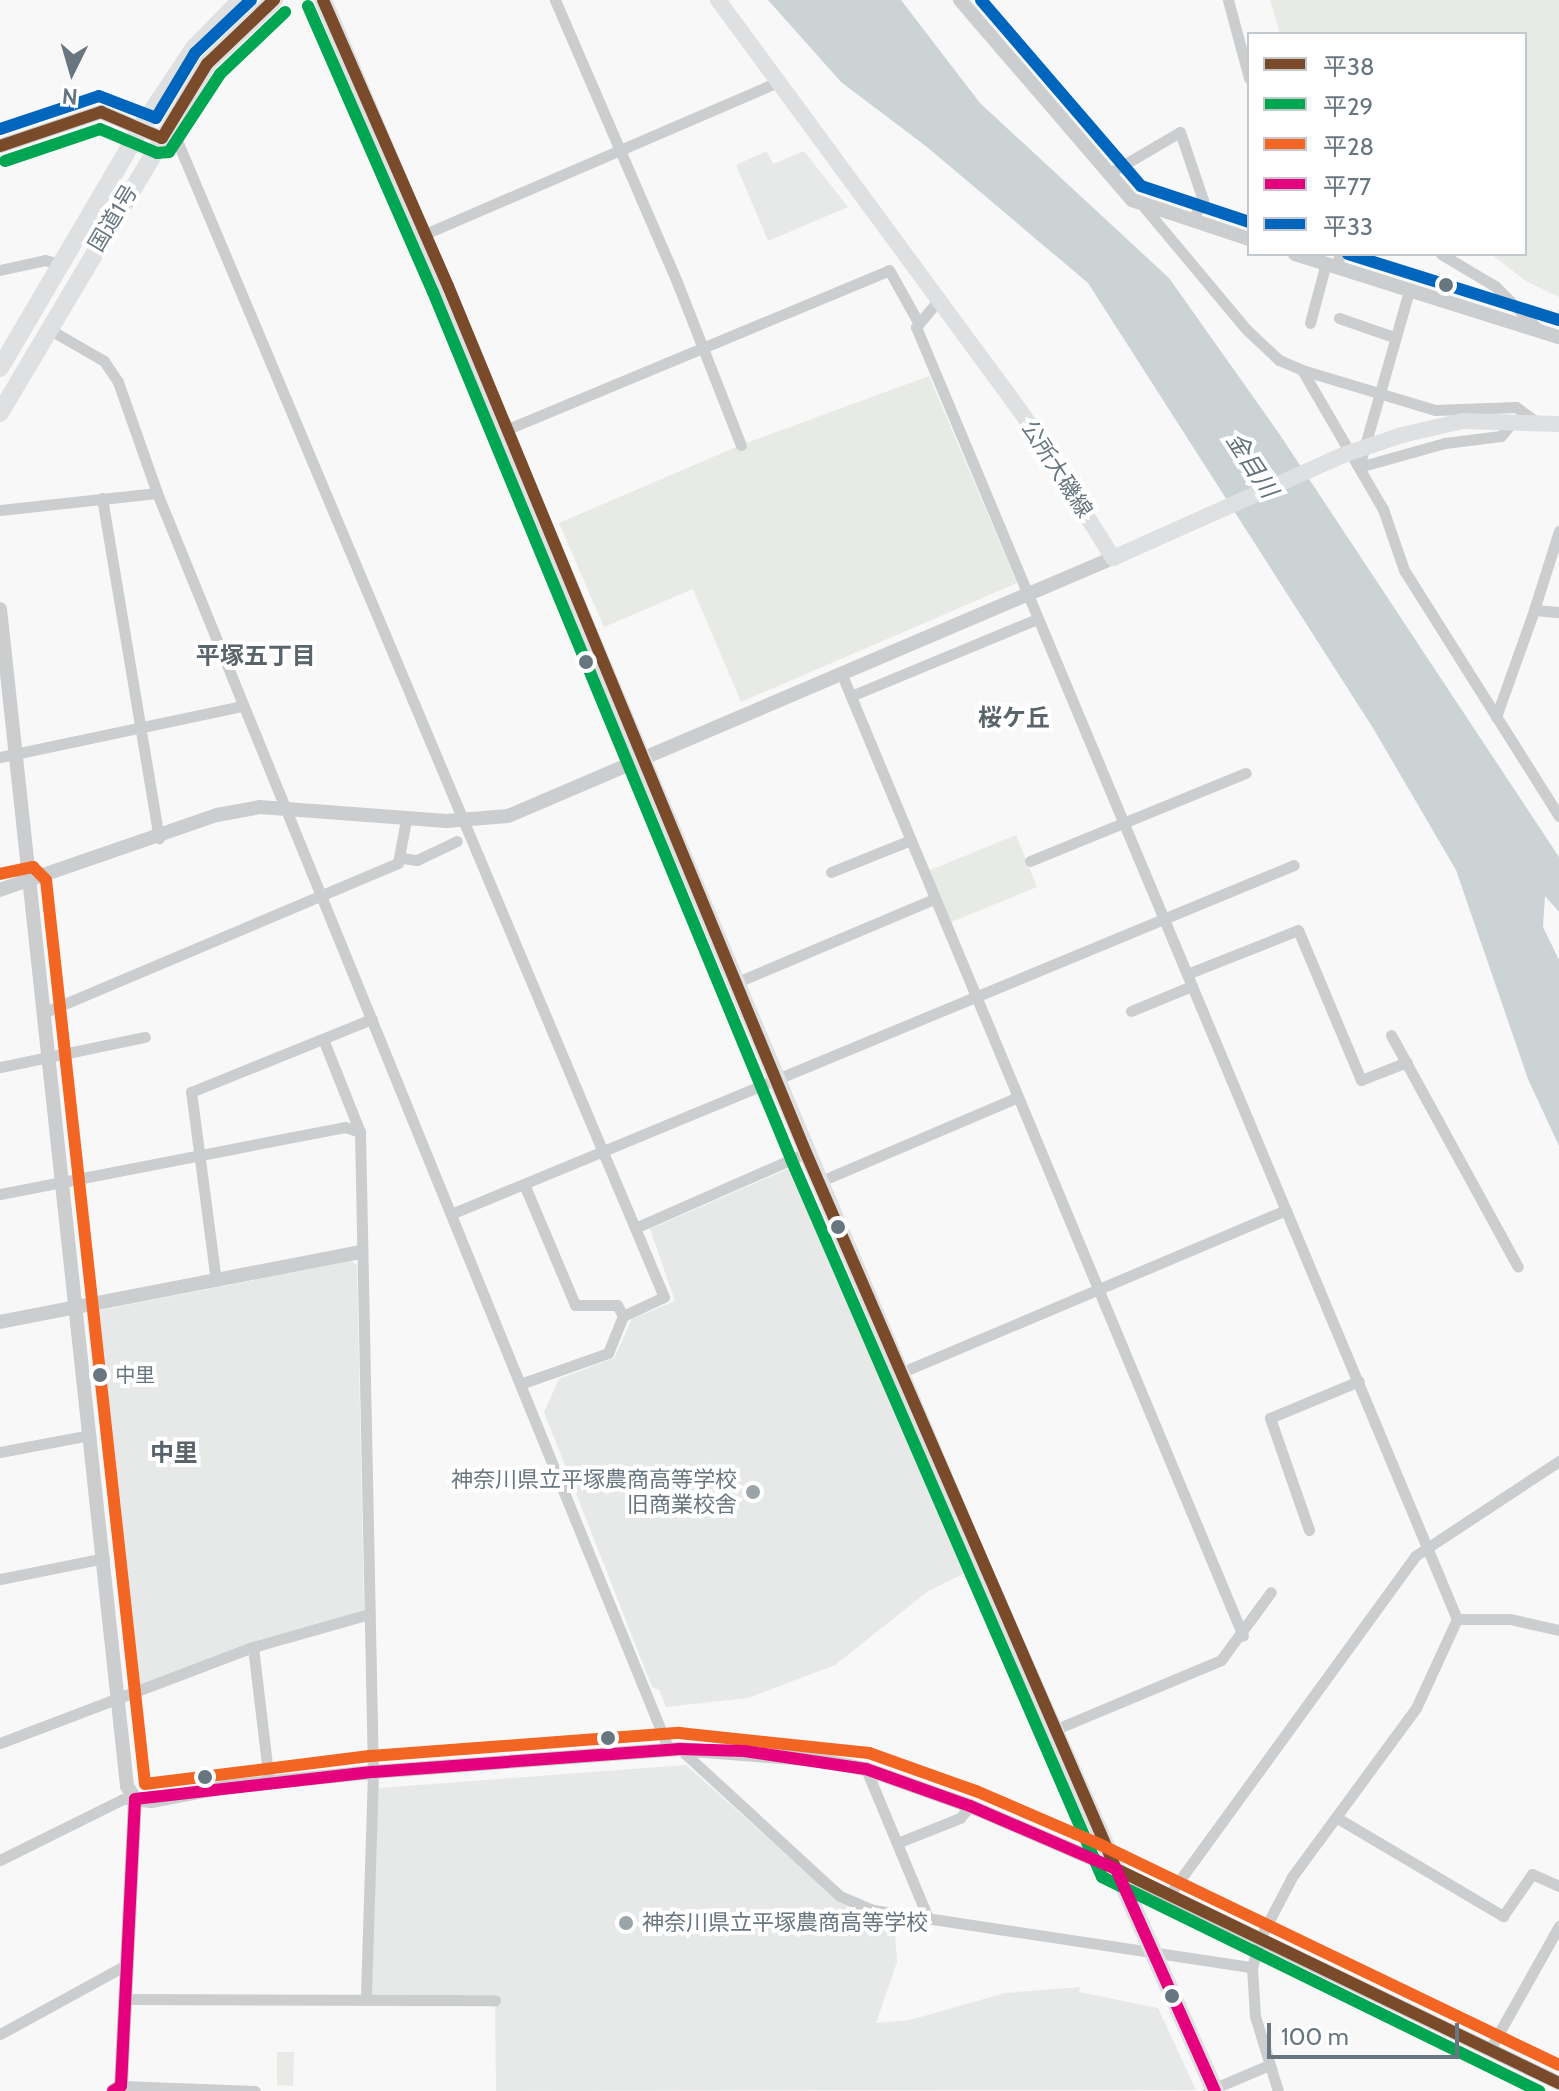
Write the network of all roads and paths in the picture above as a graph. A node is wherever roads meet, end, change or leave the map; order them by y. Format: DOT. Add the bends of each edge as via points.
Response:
graph roads {
  1 [pos="241,0"];
  2 [pos="274,0"];
  3 [pos="323,0"];
  4 [pos="555,0"];
  5 [pos="718,0"];
  6 [pos="960,0"];
  7 [pos="1228,0"];
  8 [pos="1247,71"];
  9 [pos="775,83"];
  10 [pos="142,126"];
  11 [pos="166,131"];
  12 [pos="0,146"];
  13 [pos="620,149"];
  14 [pos="1108,174"];
  15 [pos="1144,207"];
  16 [pos="1192,221"];
  17 [pos="425,234"];
  18 [pos="1247,238"];
  19 [pos="1305,256"];
  20 [pos="1444,256"];
  21 [pos="1334,262"];
  22 [pos="59,264"];
  23 [pos="0,270"];
  24 [pos="1409,291"];
  25 [pos="937,302"];
  26 [pos="1339,318"];
  27 [pos="917,320"];
  28 [pos="1310,323"];
  29 [pos="47,328"];
  30 [pos="1541,332"];
  31 [pos="1394,337"];
  32 [pos="1559,337"];
  33 [pos="702,348"];
  34 [pos="0,368"];
  35 [pos="1302,370"];
  36 [pos="1377,393"];
  37 [pos="0,413"];
  38 [pos="1513,421"];
  39 [pos="1537,422"];
  40 [pos="1559,424"];
  41 [pos="503,431"];
  42 [pos="741,445"];
  43 [pos="1359,467"];
  44 [pos="157,493"];
  45 [pos="102,498"];
  46 [pos="0,510"];
  47 [pos="1559,531"];
  48 [pos="1113,558"];
  49 [pos="0,609"];
  50 [pos="1534,610"];
  51 [pos="1559,612"];
  52 [pos="1037,619"];
  53 [pos="842,675"];
  54 [pos="851,696"];
  55 [pos="243,706"];
  56 [pos="1496,717"];
  57 [pos="139,729"];
  58 [pos="16,754"];
  59 [pos="0,757"];
  60 [pos="642,761"];
  61 [pos="1246,773"];
  62 [pos="285,808"];
  63 [pos="1559,816"];
  64 [pos="406,820"];
  65 [pos="464,821"];
  66 [pos="1123,823"];
  67 [pos="159,838"];
  68 [pos="457,841"];
  69 [pos="908,841"];
  70 [pos="402,858"];
  71 [pos="1030,861"];
  72 [pos="1294,865"];
  73 [pos="831,872"];
  74 [pos="30,883"];
  75 [pos="0,890"];
  76 [pos="322,897"];
  77 [pos="934,899"];
  78 [pos="1164,919"];
  79 [pos="1189,980"];
  80 [pos="735,983"];
  81 [pos="976,997"];
  82 [pos="1131,1011"];
  83 [pos="43,1013"];
  84 [pos="372,1019"];
  85 [pos="1391,1035"];
  86 [pos="145,1037"];
  87 [pos="323,1039"];
  88 [pos="48,1058"];
  89 [pos="1407,1062"];
  90 [pos="0,1067"];
  91 [pos="775,1080"];
  92 [pos="1018,1097"];
  93 [pos="360,1132"];
  94 [pos="602,1151"];
  95 [pos="806,1153"];
  96 [pos="198,1155"];
  97 [pos="821,1181"];
  98 [pos="62,1182"];
  99 [pos="524,1184"];
  100 [pos="0,1194"];
  101 [pos="1286,1210"];
  102 [pos="451,1214"];
  103 [pos="635,1228"];
  104 [pos="361,1252"];
  105 [pos="1518,1267"];
  106 [pos="216,1281"];
  107 [pos="1099,1289"];
  108 [pos="76,1307"];
  109 [pos="623,1316"];
  110 [pos="0,1322"];
  111 [pos="900,1373"];
  112 [pos="1359,1381"];
  113 [pos="523,1383"];
  114 [pos="90,1435"];
  115 [pos="0,1452"];
  116 [pos="1559,1461"];
  117 [pos="1309,1530"];
  118 [pos="1428,1546"];
  119 [pos="104,1558"];
  120 [pos="0,1579"];
  121 [pos="1271,1592"];
  122 [pos="369,1614"];
  123 [pos="1457,1619"];
  124 [pos="1559,1630"];
  125 [pos="1243,1636"];
  126 [pos="253,1647"];
  127 [pos="119,1698"];
  128 [pos="1054,1730"];
  129 [pos="0,1743"];
  130 [pos="675,1750"];
  131 [pos="866,1769"];
  132 [pos="373,1772"];
  133 [pos="269,1782"];
  134 [pos="135,1799"];
  135 [pos="970,1806"];
  136 [pos="1339,1819"];
  137 [pos="897,1843"];
  138 [pos="0,1860"];
  139 [pos="1116,1869"];
  140 [pos="1559,1886"];
  141 [pos="1169,1895"];
  142 [pos="928,1918"];
  143 [pos="1559,1926"];
  144 [pos="1260,1938"];
  145 [pos="1158,1955"];
  146 [pos="128,1964"];
  147 [pos="1252,1967"];
  148 [pos="126,1999"];
  149 [pos="366,2000"];
  150 [pos="495,2000"];
  151 [pos="0,2034"];
  152 [pos="1490,2049"];
  153 [pos="1269,2065"];
  154 [pos="1559,2083"];
  155 [pos="118,2089"];
  156 [pos="1212,2090"];
  157 [pos="255,2091"];
  158 [pos="1278,2091"];
  1 -- 10 [label="main road, 国道1号" via="194,48"];
  2 -- 11 [label="main road, 国道1号" via="207,64"];
  3 -- 17 [label="main road"];
  4 -- 13 [label="street"];
  5 -- 9 [label="main road, 公所大磯線"];
  6 -- 14 [label="street"];
  7 -- 8 [label="street"];
  9 -- 13 [label="street"];
  9 -- 25 [label="main road, 公所大磯線"];
  10 -- 11 [label="street"];
  10 -- 12 [label="street" via="110,113 91,113"];
  10 -- 22 [label="main road, 国道1号"];
  11 -- 29 [label="main road, 国道1号"];
  11 -- 65 [label="street"];
  13 -- 17 [label="street"];
  13 -- 33 [label="street"];
  14 -- 15 [label="street"];
  14 -- 16 [label="street" via="1180,132 1203,200"];
  15 -- 16 [label="street"];
  15 -- 35 [label="street" via="1247,330 1279,360"];
  16 -- 18 [label="street"];
  17 -- 41 [label="main road"];
  19 -- 21 [label="street"];
  20 -- 30 [label="street" via="1495,286"];
  21 -- 24 [label="street"];
  21 -- 28 [label="street"];
  22 -- 23 [label="street" via="45,260"];
  22 -- 34 [label="main road, 国道1号"];
  24 -- 30 [label="street"];
  24 -- 31 [label="street"];
  25 -- 27 [label="street"];
  25 -- 48 [label="main road, 公所大磯線" via="1024,416"];
  26 -- 31 [label="street"];
  27 -- 33 [label="street" via="889,270"];
  27 -- 52 [label="street"];
  29 -- 37 [label="main road, 国道1号"];
  29 -- 44 [label="street" via="107,363"];
  30 -- 32 [label="street"];
  31 -- 36 [label="street"];
  33 -- 41 [label="street"];
  33 -- 42 [label="street"];
  35 -- 36 [label="street"];
  35 -- 43 [label="street"];
  36 -- 39 [label="street" via="1435,410 1516,407"];
  36 -- 43 [label="street"];
  38 -- 39 [label="main road"];
  38 -- 43 [label="street" via="1501,436 1445,443"];
  38 -- 48 [label="main road" via="1462,421 1343,455"];
  39 -- 40 [label="main road"];
  41 -- 60 [label="main road"];
  43 -- 56 [label="street" via="1383,509 1404,570"];
  44 -- 45 [label="street"];
  44 -- 55 [label="street"];
  45 -- 46 [label="street"];
  45 -- 57 [label="street"];
  47 -- 50 [label="street"];
  48 -- 53 [label="street"];
  49 -- 58 [label="street"];
  50 -- 51 [label="street"];
  50 -- 56 [label="street"];
  52 -- 54 [label="street"];
  52 -- 66 [label="street"];
  53 -- 54 [label="street"];
  53 -- 60 [label="street"];
  54 -- 69 [label="street"];
  55 -- 57 [label="street"];
  55 -- 62 [label="street"];
  56 -- 63 [label="street"];
  57 -- 58 [label="street"];
  57 -- 67 [label="street"];
  58 -- 59 [label="street"];
  58 -- 74 [label="street"];
  60 -- 65 [label="street" via="508,816"];
  60 -- 80 [label="main road"];
  61 -- 66 [label="street"];
  62 -- 64 [label="street"];
  62 -- 67 [label="street" via="217,815"];
  62 -- 76 [label="street"];
  64 -- 65 [label="street"];
  64 -- 70 [label="street"];
  65 -- 94 [label="street"];
  66 -- 71 [label="street"];
  66 -- 78 [label="street"];
  67 -- 74 [label="street"];
  68 -- 70 [label="street" via="417,860"];
  69 -- 73 [label="street"];
  69 -- 77 [label="street"];
  70 -- 76 [label="street"];
  72 -- 78 [label="street"];
  74 -- 75 [label="street"];
  74 -- 83 [label="street"];
  76 -- 83 [label="street"];
  76 -- 84 [label="street"];
  77 -- 80 [label="street"];
  77 -- 81 [label="street"];
  78 -- 79 [label="street"];
  78 -- 81 [label="street"];
  79 -- 82 [label="street"];
  79 -- 89 [label="street" via="1298,930 1361,1080"];
  79 -- 101 [label="street"];
  80 -- 91 [label="main road"];
  81 -- 91 [label="street"];
  81 -- 92 [label="street"];
  83 -- 88 [label="street"];
  84 -- 87 [label="street"];
  84 -- 102 [label="street"];
  85 -- 89 [label="street"];
  86 -- 88 [label="street"];
  87 -- 93 [label="street"];
  87 -- 96 [label="street" via="191,1092"];
  88 -- 90 [label="street"];
  88 -- 98 [label="street"];
  89 -- 105 [label="street"];
  91 -- 94 [label="street"];
  91 -- 95 [label="main road"];
  92 -- 97 [label="street"];
  92 -- 107 [label="street"];
  93 -- 96 [label="street" via="345,1127"];
  93 -- 104 [label="street"];
  94 -- 99 [label="street"];
  94 -- 103 [label="street"];
  95 -- 97 [label="main road"];
  95 -- 103 [label="street"];
  96 -- 98 [label="street"];
  96 -- 106 [label="street"];
  97 -- 111 [label="main road"];
  98 -- 100 [label="street"];
  98 -- 108 [label="street"];
  99 -- 102 [label="street"];
  99 -- 109 [label="street" via="575,1305 617,1305"];
  101 -- 107 [label="street"];
  101 -- 112 [label="street"];
  102 -- 113 [label="street"];
  103 -- 109 [label="street" via="664,1297"];
  104 -- 106 [label="street"];
  104 -- 122 [label="street"];
  106 -- 108 [label="street"];
  107 -- 111 [label="street"];
  107 -- 125 [label="street"];
  108 -- 110 [label="street"];
  108 -- 114 [label="street"];
  109 -- 113 [label="street" via="608,1353"];
  111 -- 128 [label="main road"];
  112 -- 117 [label="street" via="1270,1418"];
  112 -- 118 [label="street"];
  113 -- 130 [label="street"];
  114 -- 115 [label="street"];
  114 -- 119 [label="street"];
  116 -- 118 [label="street"];
  118 -- 123 [label="street"];
  118 -- 141 [label="street"];
  119 -- 120 [label="street"];
  119 -- 127 [label="street"];
  121 -- 125 [label="street"];
  122 -- 126 [label="street"];
  122 -- 132 [label="street"];
  123 -- 124 [label="street" via="1510,1619"];
  123 -- 136 [label="street" via="1416,1708"];
  125 -- 128 [label="street" via="1221,1660"];
  126 -- 127 [label="street"];
  126 -- 133 [label="street"];
  127 -- 129 [label="street"];
  127 -- 134 [label="street" via="127,1786"];
  128 -- 139 [label="main road"];
  130 -- 131 [label="street" via="744,1751"];
  130 -- 132 [label="street"];
  130 -- 142 [label="street" via="840,1896 873,1910"];
  131 -- 135 [label="street"];
  131 -- 137 [label="street"];
  132 -- 133 [label="street"];
  132 -- 149 [label="street"];
  133 -- 134 [label="street"];
  134 -- 138 [label="street" via="123,1799"];
  134 -- 146 [label="street"];
  135 -- 137 [label="street" via="960,1818"];
  135 -- 139 [label="street"];
  136 -- 140 [label="street" via="1503,1916 1532,1874"];
  136 -- 144 [label="street" via="1292,1877"];
  137 -- 142 [label="street"];
  139 -- 141 [label="street"];
  139 -- 145 [label="main road"];
  141 -- 144 [label="street"];
  142 -- 145 [label="street"];
  143 -- 152 [label="street"];
  144 -- 147 [label="street"];
  144 -- 152 [label="street"];
  145 -- 147 [label="street"];
  145 -- 156 [label="main road"];
  146 -- 148 [label="street"];
  146 -- 151 [label="street"];
  147 -- 153 [label="street" via="1255,2016"];
  148 -- 149 [label="street"];
  148 -- 155 [label="street"];
  149 -- 150 [label="street"];
  152 -- 154 [label="street"];
  153 -- 156 [label="street"];
  153 -- 158 [label="street"];
  155 -- 157 [label="street"];
}
